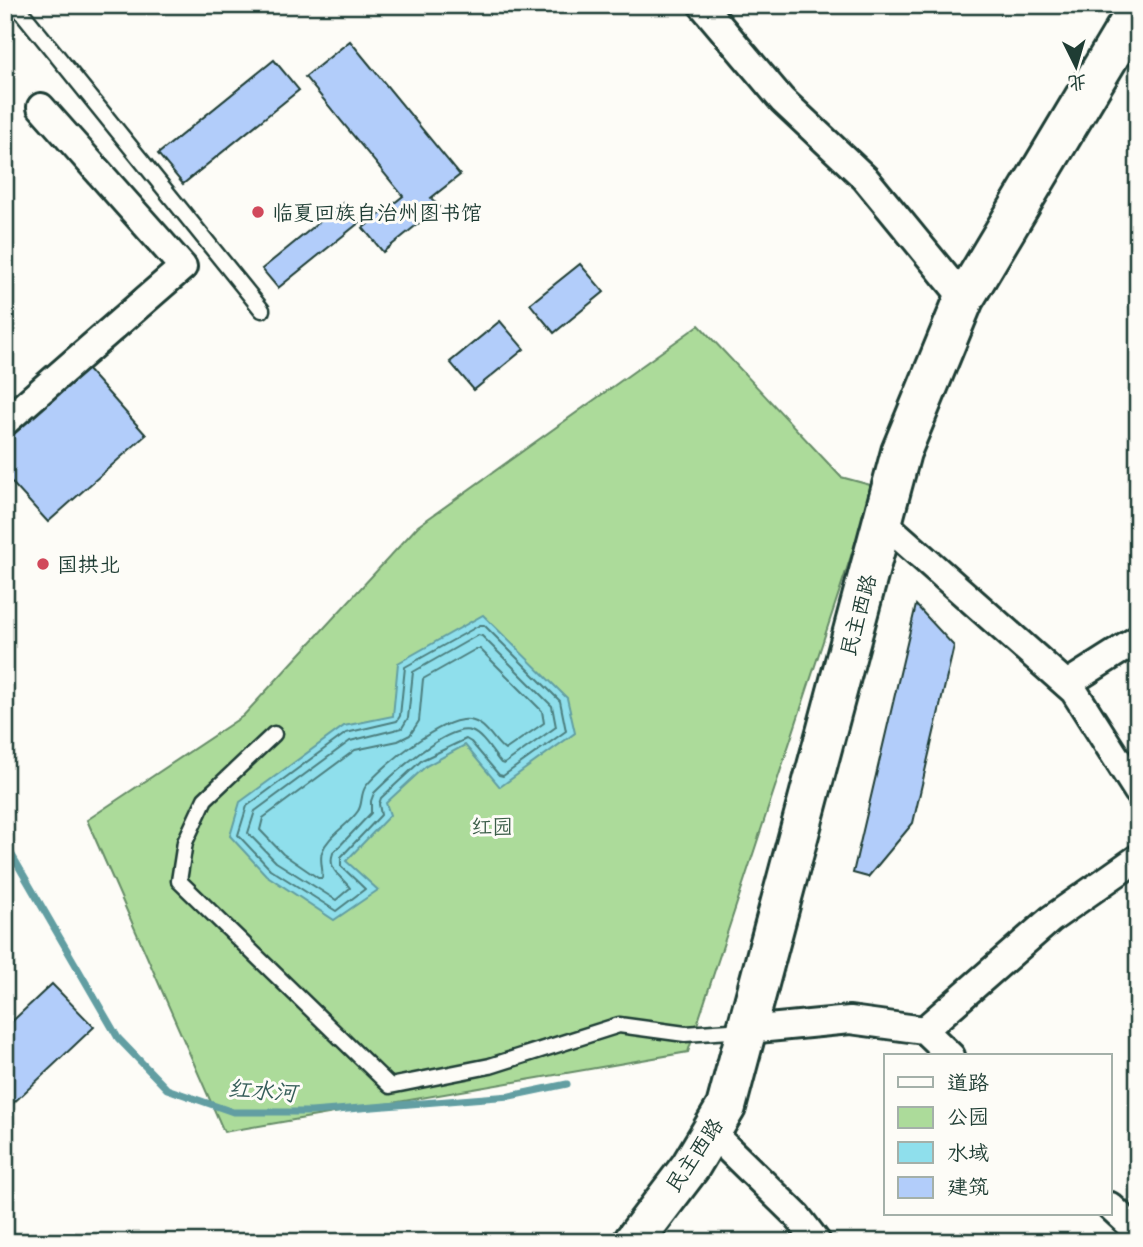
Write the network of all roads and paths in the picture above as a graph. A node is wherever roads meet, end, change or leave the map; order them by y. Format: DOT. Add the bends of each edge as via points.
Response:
graph roads {
  1 [pos="16,5"];
  2 [pos="702,5"];
  3 [pos="1138,8"];
  4 [pos="41,107"];
  5 [pos="964,299"];
  6 [pos="262,310"];
  7 [pos="5,422"];
  8 [pos="883,522"];
  9 [pos="1138,639"];
  10 [pos="1067,684"];
  11 [pos="274,734"];
  12 [pos="1138,792"];
  13 [pos="1138,858"];
  14 [pos="747,1030"];
  15 [pos="924,1030"];
  16 [pos="949,1054"];
  17 [pos="711,1132"];
  18 [pos="1112,1208"];
  19 [pos="1138,1232"];
  20 [pos="633,1242"];
  21 [pos="817,1242"];
  1 -- 6 [label="lane"];
  2 -- 5 [label="street" via="782,100 865,178"];
  3 -- 5 [label="main road, 民主西路"];
  4 -- 7 [label="street" via="183,267"];
  5 -- 8 [label="main road, 民主西路" via="901,452"];
  8 -- 10 [label="street"];
  8 -- 14 [label="main road, 民主西路"];
  9 -- 10 [label="street"];
  10 -- 12 [label="street"];
  11 -- 14 [label="lane" via="205,799 185,842 179,881 390,1086 490,1066 619,1025 685,1034"];
  13 -- 15 [label="street" via="1051,919"];
  14 -- 15 [label="street" via="850,1020"];
  14 -- 17 [label="main road, 民主西路" via="726,1107"];
  15 -- 16 [label="street"];
  17 -- 20 [label="main road, 民主西路"];
  17 -- 21 [label="street" via="797,1216"];
  18 -- 19 [label="street"];
}
